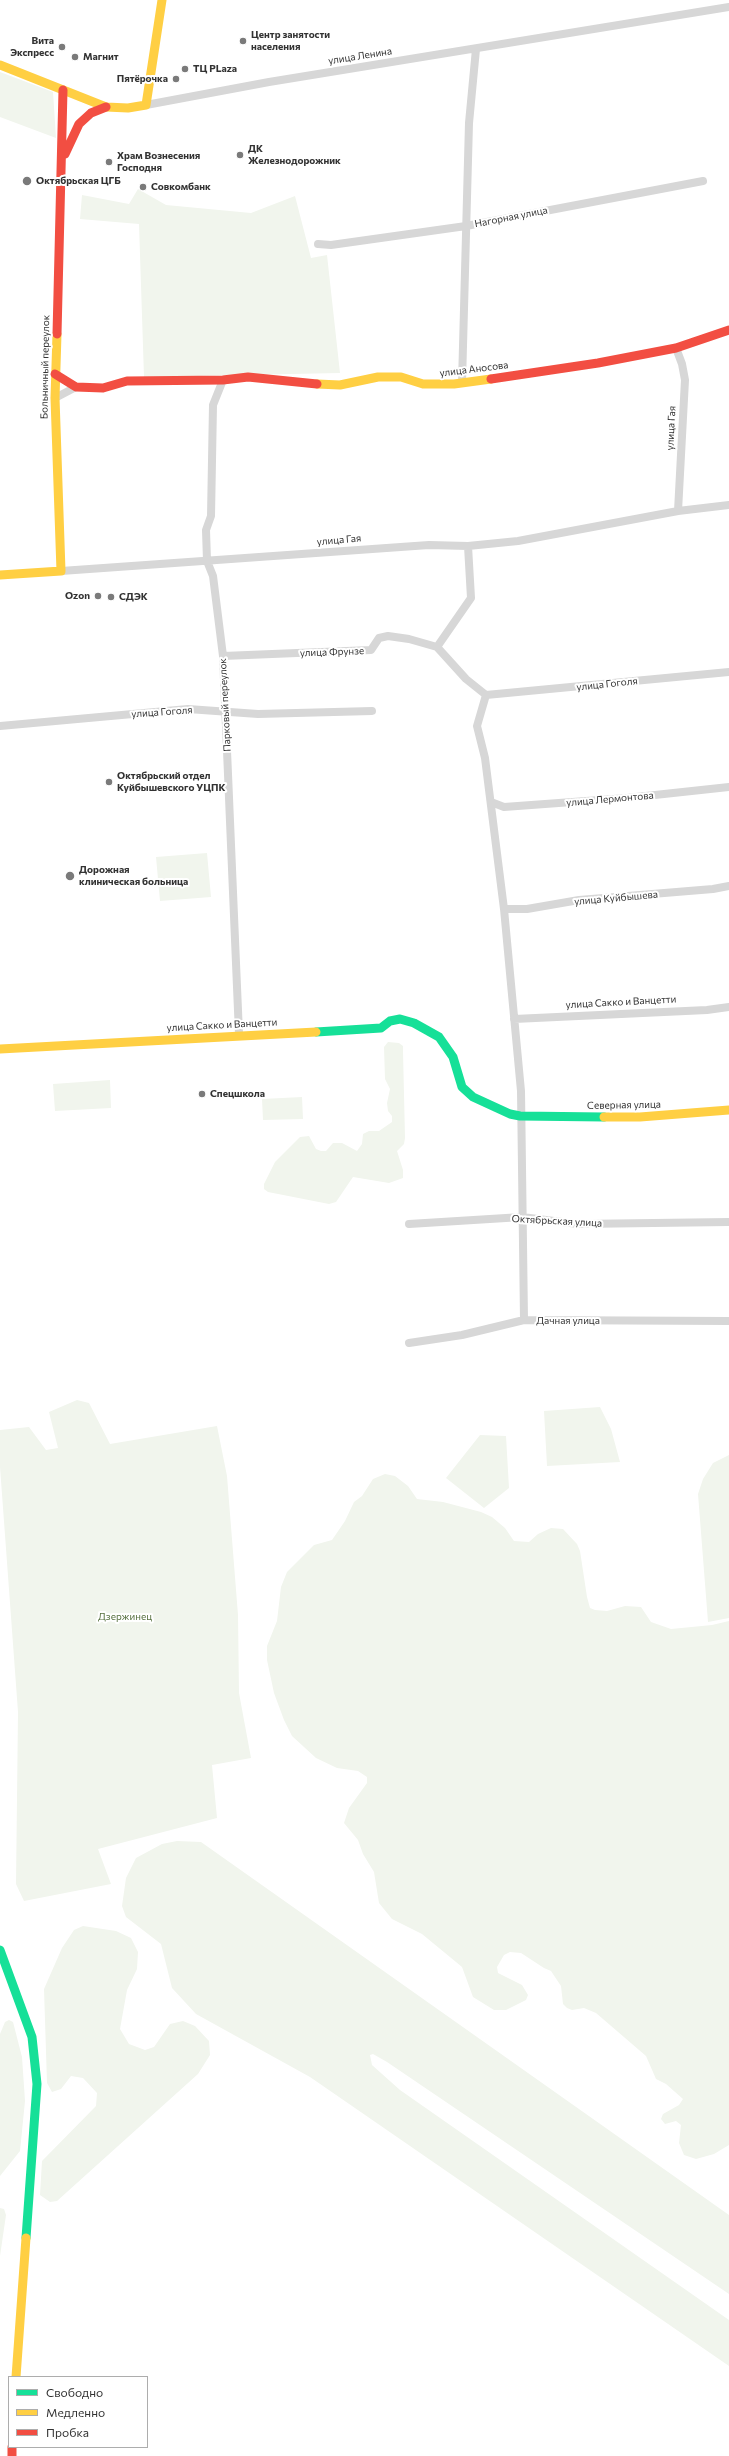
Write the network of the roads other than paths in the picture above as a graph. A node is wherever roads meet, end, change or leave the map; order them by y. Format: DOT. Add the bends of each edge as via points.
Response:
graph roads {
  1 [pos="162,0"];
  2 [pos="729,7"];
  3 [pos="476,49"];
  4 [pos="0,65"];
  5 [pos="63,90"];
  6 [pos="146,105"];
  7 [pos="106,107"];
  8 [pos="61,164"];
  9 [pos="703,181"];
  10 [pos="466,226"];
  11 [pos="318,244"];
  12 [pos="729,330"];
  13 [pos="676,348"];
  14 [pos="55,374"];
  15 [pos="223,380"];
  16 [pos="462,383"];
  17 [pos="76,387"];
  18 [pos="55,398"];
  19 [pos="729,505"];
  20 [pos="678,511"];
  21 [pos="468,546"];
  22 [pos="207,561"];
  23 [pos="61,571"];
  24 [pos="0,575"];
  25 [pos="437,647"];
  26 [pos="223,656"];
  27 [pos="729,672"];
  28 [pos="486,696"];
  29 [pos="372,711"];
  30 [pos="225,712"];
  31 [pos="0,726"];
  32 [pos="729,787"];
  33 [pos="490,802"];
  34 [pos="729,886"];
  35 [pos="504,909"];
  36 [pos="729,1007"];
  37 [pos="514,1019"];
  38 [pos="239,1034"];
  39 [pos="0,1049"];
  40 [pos="729,1110"];
  41 [pos="520,1116"];
  42 [pos="522,1217"];
  43 [pos="729,1222"];
  44 [pos="410,1224"];
  45 [pos="524,1320"];
  46 [pos="729,1321"];
  47 [pos="409,1343"];
  48 [pos="0,1950"];
  49 [pos="16,2376"];
  1 -- 6 [label="street"];
  2 -- 3 [label="street, улица Ленина"];
  3 -- 6 [label="street, улица Ленина"];
  3 -- 10 [label="street" via="469,123"];
  4 -- 5 [label="street, улица Ленина"];
  5 -- 7 [label="street, улица Ленина"];
  5 -- 8 [label="street, Больничный переулок"];
  6 -- 7 [label="street, улица Ленина" via="128,108"];
  7 -- 8 [label="street, Больничный переулок" via="91,113 79,124"];
  8 -- 14 [label="street, Больничный переулок"];
  9 -- 10 [label="street, Нагорная улица"];
  10 -- 11 [label="street, Нагорная улица" via="331,245"];
  10 -- 16 [label="street"];
  12 -- 13 [label="street, улица Аносова"];
  13 -- 16 [label="street, улица Аносова"];
  13 -- 20 [label="street, улица Гая" via="684,380"];
  14 -- 17 [label="street, улица Аносова"];
  14 -- 18 [label="street, Больничный переулок"];
  15 -- 16 [label="street, улица Аносова" via="248,377 340,385 378,377 401,377 423,384"];
  15 -- 17 [label="street, улица Аносова" via="128,381 103,388"];
  15 -- 22 [label="street, Парковый переулок" via="214,405 211,516 206,530"];
  17 -- 18 [label="street, улица Аносова"];
  18 -- 23 [label="street, Больничный переулок"];
  19 -- 20 [label="street, улица Гая"];
  20 -- 21 [label="street, улица Гая" via="518,541"];
  21 -- 22 [label="street, улица Гая" via="429,545"];
  21 -- 25 [label="street" via="471,598"];
  22 -- 23 [label="street, улица Гая"];
  22 -- 26 [label="street, Парковый переулок" via="213,576"];
  23 -- 24 [label="street, улица Гая"];
  25 -- 26 [label="street, улица Фрунзе" via="388,636 379,638 371,650"];
  25 -- 28 [label="street" via="466,679"];
  26 -- 30 [label="street, Парковый переулок"];
  27 -- 28 [label="street, улица Гоголя"];
  28 -- 33 [label="street" via="477,726 485,758"];
  29 -- 30 [label="street, улица Гоголя" via="258,714"];
  30 -- 31 [label="street, улица Гоголя" via="188,709"];
  30 -- 38 [label="street, Парковый переулок"];
  32 -- 33 [label="street, улица Лермонтова" via="504,807"];
  33 -- 35 [label="street"];
  34 -- 35 [label="street, улица Куйбышева" via="579,900 528,909"];
  35 -- 37 [label="street"];
  36 -- 37 [label="street, улица Сакко и Ванцетти"];
  37 -- 41 [label="street" via="521,1091"];
  38 -- 39 [label="street, улица Сакко и Ванцетти"];
  38 -- 41 [label="street, улица Сакко и Ванцетти" via="382,1028 390,1021 400,1019 414,1023 440,1037 453,1057 462,1087 472,1097"];
  40 -- 41 [label="street, Северная улица" via="640,1117"];
  41 -- 42 [label="street"];
  42 -- 43 [label="street, Октябрьская улица" via="578,1224"];
  42 -- 44 [label="street, Октябрьская улица"];
  42 -- 45 [label="street"];
  45 -- 46 [label="street, Дачная улица"];
  45 -- 47 [label="street, Дачная улица" via="462,1335"];
  48 -- 49 [label="street" via="32,2037 37,2084"];
}
